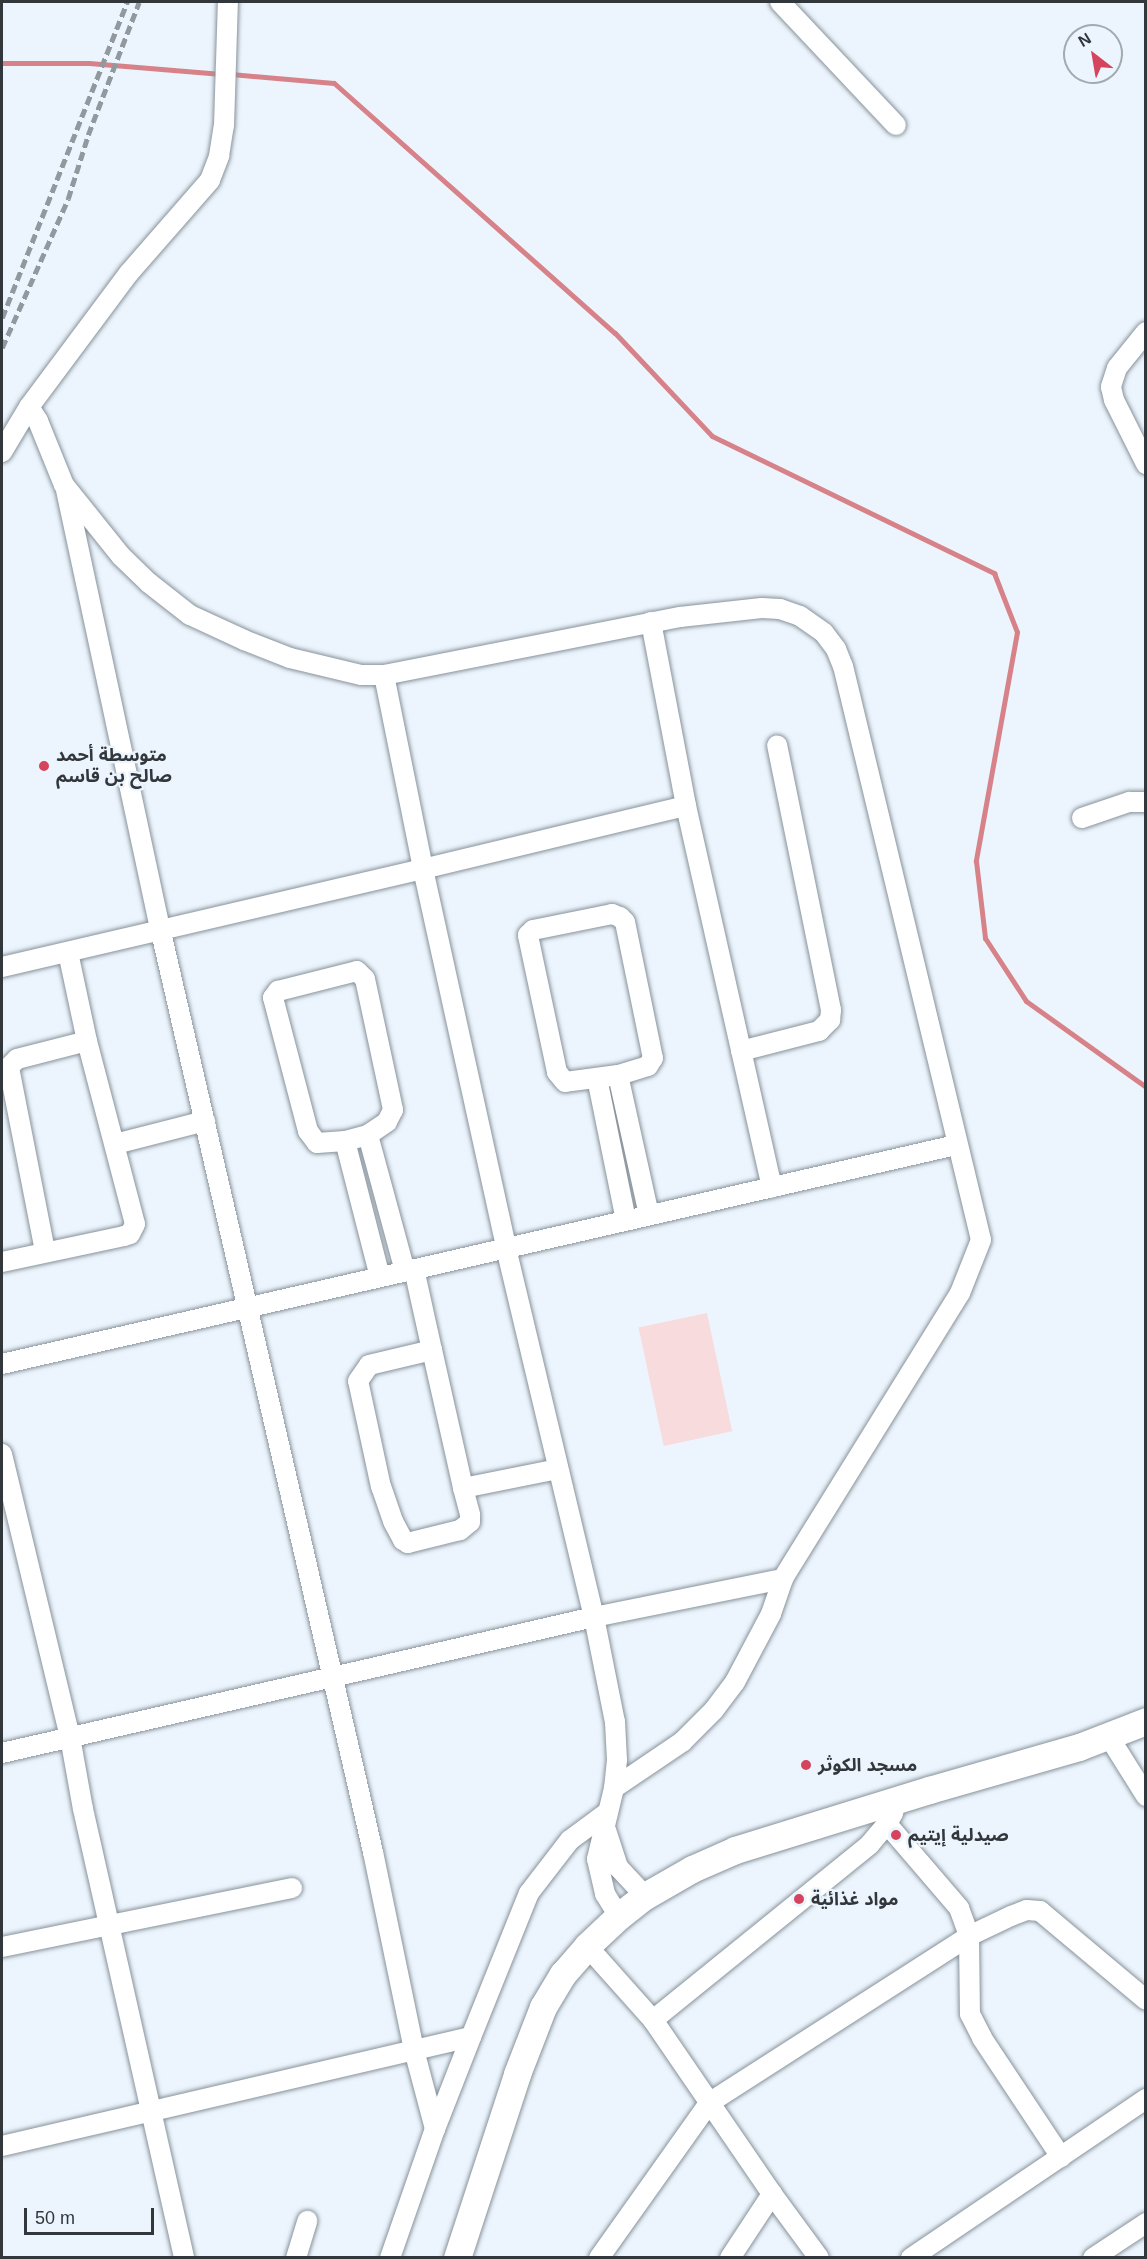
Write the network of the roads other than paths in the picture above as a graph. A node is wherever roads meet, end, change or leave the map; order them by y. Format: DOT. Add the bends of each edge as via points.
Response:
graph roads {
  1 [pos="228,2"];
  2 [pos="780,2"];
  3 [pos="896,125"];
  4 [pos="1146,332"];
  5 [pos="29,408"];
  6 [pos="2,452"];
  7 [pos="1146,464"];
  8 [pos="64,485"];
  9 [pos="651,622"];
  10 [pos="384,675"];
  11 [pos="777,746"];
  12 [pos="1146,802"];
  13 [pos="686,806"];
  14 [pos="1082,818"];
  15 [pos="423,869"];
  16 [pos="160,928"];
  17 [pos="68,952"];
  18 [pos="2,967"];
  19 [pos="87,1041"];
  20 [pos="741,1051"];
  21 [pos="618,1076"];
  22 [pos="597,1078"];
  23 [pos="205,1121"];
  24 [pos="368,1135"];
  25 [pos="345,1141"];
  26 [pos="115,1144"];
  27 [pos="956,1145"];
  28 [pos="772,1187"];
  29 [pos="649,1215"];
  30 [pos="626,1220"];
  31 [pos="506,1248"];
  32 [pos="45,1251"];
  33 [pos="2,1262"];
  34 [pos="410,1270"];
  35 [pos="380,1277"];
  36 [pos="247,1308"];
  37 [pos="432,1350"];
  38 [pos="2,1364"];
  39 [pos="2,1454"];
  40 [pos="558,1468"];
  41 [pos="463,1488"];
  42 [pos="783,1579"];
  43 [pos="594,1617"];
  44 [pos="331,1676"];
  45 [pos="1146,1721"];
  46 [pos="70,1737"];
  47 [pos="1109,1737"];
  48 [pos="2,1753"];
  49 [pos="614,1788"];
  50 [pos="1146,1796"];
  51 [pos="900,1800"];
  52 [pos="607,1821"];
  53 [pos="887,1824"];
  54 [pos="292,1888"];
  55 [pos="645,1896"];
  56 [pos="619,1916"];
  57 [pos="109,1924"];
  58 [pos="969,1936"];
  59 [pos="587,1946"];
  60 [pos="2,1947"];
  61 [pos="1146,2000"];
  62 [pos="653,2020"];
  63 [pos="471,2037"];
  64 [pos="414,2050"];
  65 [pos="1146,2099"];
  66 [pos="709,2103"];
  67 [pos="151,2112"];
  68 [pos="435,2129"];
  69 [pos="2,2146"];
  70 [pos="1061,2157"];
  71 [pos="772,2194"];
  72 [pos="307,2221"];
  73 [pos="1146,2223"];
  74 [pos="184,2258"];
  75 [pos="296,2258"];
  76 [pos="390,2258"];
  77 [pos="457,2258"];
  78 [pos="599,2258"];
  79 [pos="730,2258"];
  80 [pos="819,2258"];
  81 [pos="911,2258"];
  82 [pos="1093,2258"];
  1 -- 5 [label="street" via="224,126 210,180 129,273"];
  2 -- 3 [label="street"];
  4 -- 7 [label="street" via="1117,368 1111,387"];
  5 -- 6 [label="street"];
  5 -- 8 [label="street"];
  8 -- 10 [label="street" via="121,556 190,615 290,658 361,675"];
  8 -- 16 [label="street"];
  9 -- 10 [label="street"];
  9 -- 13 [label="street"];
  9 -- 27 [label="street" via="780,609 800,616 824,633 837,650"];
  10 -- 15 [label="street"];
  11 -- 20 [label="street" via="830,1020 819,1031"];
  12 -- 14 [label="street" via="1129,802"];
  13 -- 15 [label="street"];
  13 -- 20 [label="street"];
  15 -- 16 [label="street"];
  15 -- 31 [label="street"];
  16 -- 17 [label="street"];
  16 -- 23 [label="street"];
  17 -- 18 [label="street"];
  17 -- 19 [label="street"];
  19 -- 26 [label="street"];
  19 -- 32 [label="street" via="17,1059 9,1067"];
  20 -- 28 [label="street"];
  21 -- 22 [label="street"];
  21 -- 22 [label="street" via="648,1066 653,1058 625,922 612,914 533,930 527,939 560,1078 569,1083"];
  21 -- 29 [label="street"];
  22 -- 30 [label="street"];
  23 -- 26 [label="street"];
  23 -- 36 [label="street"];
  24 -- 25 [label="street"];
  24 -- 25 [label="street" via="387,1122 394,1105 365,978 354,971 278,991 273,998 308,1131 317,1143"];
  24 -- 34 [label="street"];
  25 -- 35 [label="street"];
  26 -- 32 [label="street" via="135,1220 132,1231"];
  27 -- 28 [label="street"];
  27 -- 42 [label="street" via="981,1240 971,1270"];
  28 -- 29 [label="street"];
  29 -- 30 [label="street"];
  30 -- 31 [label="street"];
  31 -- 34 [label="street"];
  31 -- 40 [label="street"];
  32 -- 33 [label="street"];
  34 -- 35 [label="street"];
  34 -- 37 [label="street"];
  35 -- 36 [label="street"];
  36 -- 38 [label="street"];
  36 -- 44 [label="street"];
  37 -- 41 [label="street"];
  37 -- 41 [label="street" via="369,1365 359,1377 359,1393 381,1487 404,1542 467,1526 470,1515"];
  39 -- 46 [label="street"];
  40 -- 41 [label="street"];
  40 -- 43 [label="street"];
  42 -- 43 [label="street"];
  42 -- 49 [label="street" via="752,1654 714,1710 674,1748"];
  43 -- 44 [label="street"];
  43 -- 49 [label="street" via="615,1722"];
  44 -- 46 [label="street"];
  44 -- 64 [label="street"];
  45 -- 47 [label="street"];
  46 -- 48 [label="street"];
  46 -- 57 [label="street"];
  47 -- 50 [label="street"];
  47 -- 51 [label="street"];
  49 -- 52 [label="street"];
  51 -- 53 [label="street"];
  51 -- 55 [label="street" via="735,1850"];
  52 -- 55 [label="street" via="618,1867"];
  52 -- 56 [label="street" via="598,1849 598,1869 605,1894"];
  52 -- 63 [label="street" via="570,1840 529,1893"];
  53 -- 58 [label="street" via="959,1908"];
  53 -- 62 [label="street" via="870,1844"];
  54 -- 57 [label="street"];
  55 -- 56 [label="street"];
  56 -- 59 [label="street"];
  57 -- 60 [label="street"];
  57 -- 67 [label="street"];
  58 -- 61 [label="street" via="1027,1910 1040,1911"];
  58 -- 66 [label="street"];
  58 -- 70 [label="street" via="970,2014"];
  59 -- 62 [label="street"];
  59 -- 77 [label="street" via="551,1992 536,2022"];
  62 -- 66 [label="street"];
  63 -- 64 [label="street"];
  63 -- 68 [label="street"];
  64 -- 67 [label="street"];
  64 -- 68 [label="street"];
  65 -- 70 [label="street"];
  66 -- 71 [label="street"];
  66 -- 78 [label="street"];
  67 -- 69 [label="street"];
  67 -- 74 [label="street"];
  68 -- 76 [label="street"];
  70 -- 81 [label="street"];
  71 -- 79 [label="street"];
  71 -- 80 [label="street"];
  72 -- 75 [label="street"];
  73 -- 82 [label="street"];
}
